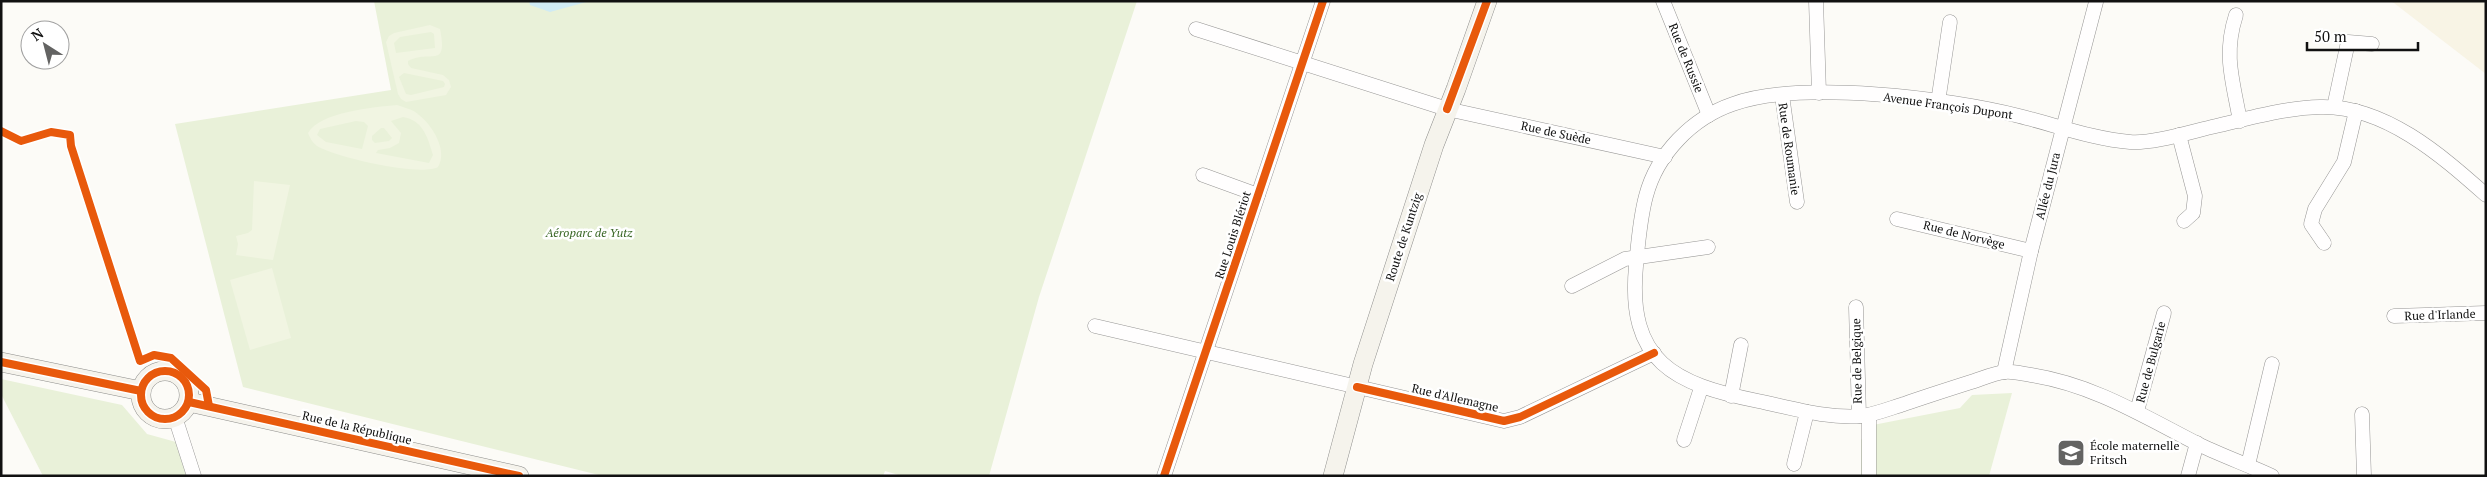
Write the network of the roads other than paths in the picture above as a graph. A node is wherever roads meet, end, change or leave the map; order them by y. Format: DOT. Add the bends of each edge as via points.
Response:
graph roads {
  1 [pos="1323,1"];
  2 [pos="1487,1"];
  3 [pos="1663,1"];
  4 [pos="1816,1"];
  5 [pos="2096,2"];
  6 [pos="2236,15"];
  7 [pos="1950,22"];
  8 [pos="1196,29"];
  9 [pos="2372,44"];
  10 [pos="1302,63"];
  11 [pos="1819,93"];
  12 [pos="1782,95"];
  13 [pos="1938,102"];
  14 [pos="2334,107"];
  15 [pos="1447,109"];
  16 [pos="2356,111"];
  17 [pos="1709,115"];
  18 [pos="2240,120"];
  19 [pos="2063,128"];
  20 [pos="2179,135"];
  21 [pos="1665,157"];
  22 [pos="1202,175"];
  23 [pos="1258,195"];
  24 [pos="2486,195"];
  25 [pos="1796,202"];
  26 [pos="1897,219"];
  27 [pos="2184,221"];
  28 [pos="2324,243"];
  29 [pos="1708,247"];
  30 [pos="2031,251"];
  31 [pos="1637,257"];
  32 [pos="1572,286"];
  33 [pos="1856,307"];
  34 [pos="2164,313"];
  35 [pos="2486,313"];
  36 [pos="2394,316"];
  37 [pos="1095,326"];
  38 [pos="1741,344"];
  39 [pos="1207,350"];
  40 [pos="1654,353"];
  41 [pos="1,362"];
  42 [pos="2272,364"];
  43 [pos="2004,372"];
  44 [pos="1357,387"];
  45 [pos="1701,388"];
  46 [pos="141,391"];
  47 [pos="1731,396"];
  48 [pos="189,402"];
  49 [pos="1807,412"];
  50 [pos="2138,412"];
  51 [pos="2362,414"];
  52 [pos="1864,416"];
  53 [pos="175,417"];
  54 [pos="1684,440"];
  55 [pos="2197,443"];
  56 [pos="1794,464"];
  57 [pos="2248,465"];
  58 [pos="194,476"];
  59 [pos="520,476"];
  60 [pos="1164,476"];
  61 [pos="1333,476"];
  62 [pos="1869,476"];
  63 [pos="2188,476"];
  64 [pos="2272,476"];
  65 [pos="2364,476"];
  1 -- 10 [label="street, Rue Louis Blériot"];
  2 -- 15 [label="street, Route de Kuntzig"];
  3 -- 17 [label="street, Rue de Russie"];
  4 -- 11 [label="street"];
  5 -- 19 [label="street, Allée du Jura"];
  6 -- 18 [label="street" via="2228,56"];
  7 -- 13 [label="street"];
  8 -- 10 [label="street"];
  9 -- 14 [label="street" via="2348,42"];
  10 -- 15 [label="street"];
  10 -- 23 [label="street, Rue Louis Blériot"];
  11 -- 12 [label="street, Avenue François Dupont"];
  11 -- 13 [label="street, Avenue François Dupont"];
  12 -- 17 [label="street, Avenue François Dupont" via="1731,104"];
  12 -- 25 [label="street, Rue de Roumanie"];
  13 -- 19 [label="street, Avenue François Dupont" via="2017,115"];
  14 -- 16 [label="street, Avenue François Dupont"];
  14 -- 18 [label="street, Avenue François Dupont" via="2293,110"];
  15 -- 21 [label="street, Rue de Suède"];
  15 -- 44 [label="street, Route de Kuntzig"];
  16 -- 24 [label="street, Avenue François Dupont" via="2373,116 2413,138"];
  16 -- 28 [label="street" via="2344,162 2315,209 2311,224"];
  17 -- 21 [label="street, Avenue François Dupont" via="1689,128"];
  18 -- 20 [label="street, Avenue François Dupont"];
  19 -- 20 [label="street, Avenue François Dupont" via="2134,143"];
  19 -- 30 [label="street, Allée du Jura"];
  20 -- 27 [label="street" via="2195,196 2193,213"];
  21 -- 31 [label="street, Avenue François Dupont" via="1647,192"];
  22 -- 23 [label="street, Rue Louis Blériot"];
  23 -- 39 [label="street, Rue Louis Blériot"];
  26 -- 30 [label="street, Rue de Norvège"];
  29 -- 31 [label="street"];
  30 -- 43 [label="street, Allée du Jura"];
  31 -- 32 [label="street" via="1625,259"];
  31 -- 40 [label="street, Avenue François Dupont" via="1636,314"];
  33 -- 52 [label="street, Rue de Belgique"];
  34 -- 50 [label="street, Rue de Bulgarie"];
  35 -- 36 [label="street, Rue d'Irlande"];
  37 -- 39 [label="street"];
  38 -- 47 [label="street"];
  39 -- 44 [label="street"];
  39 -- 60 [label="street, Rue Louis Blériot"];
  40 -- 44 [label="street, Rue d'Allemagne" via="1520,417 1504,420"];
  40 -- 45 [label="street, Avenue François Dupont" via="1670,372"];
  41 -- 46 [label="street"];
  42 -- 57 [label="street"];
  43 -- 50 [label="street, Avenue François Dupont" via="2058,380 2119,401"];
  43 -- 52 [label="street, Avenue François Dupont"];
  44 -- 61 [label="street, Route de Kuntzig"];
  45 -- 47 [label="street, Avenue François Dupont"];
  45 -- 54 [label="street"];
  46 -- 48 [label="street" via="151,374 171,370 187,382"];
  46 -- 53 [label="street" via="147,411 155,417"];
  47 -- 49 [label="street, Avenue François Dupont"];
  48 -- 53 [label="street"];
  48 -- 59 [label="street, Rue de la République"];
  49 -- 52 [label="street, Avenue François Dupont"];
  49 -- 56 [label="street"];
  50 -- 55 [label="street, Avenue François Dupont"];
  51 -- 65 [label="street"];
  52 -- 62 [label="street, Rue de Belgique"];
  53 -- 58 [label="street"];
  55 -- 57 [label="street, Avenue François Dupont"];
  55 -- 63 [label="street"];
  57 -- 64 [label="street, Avenue François Dupont"];
}
